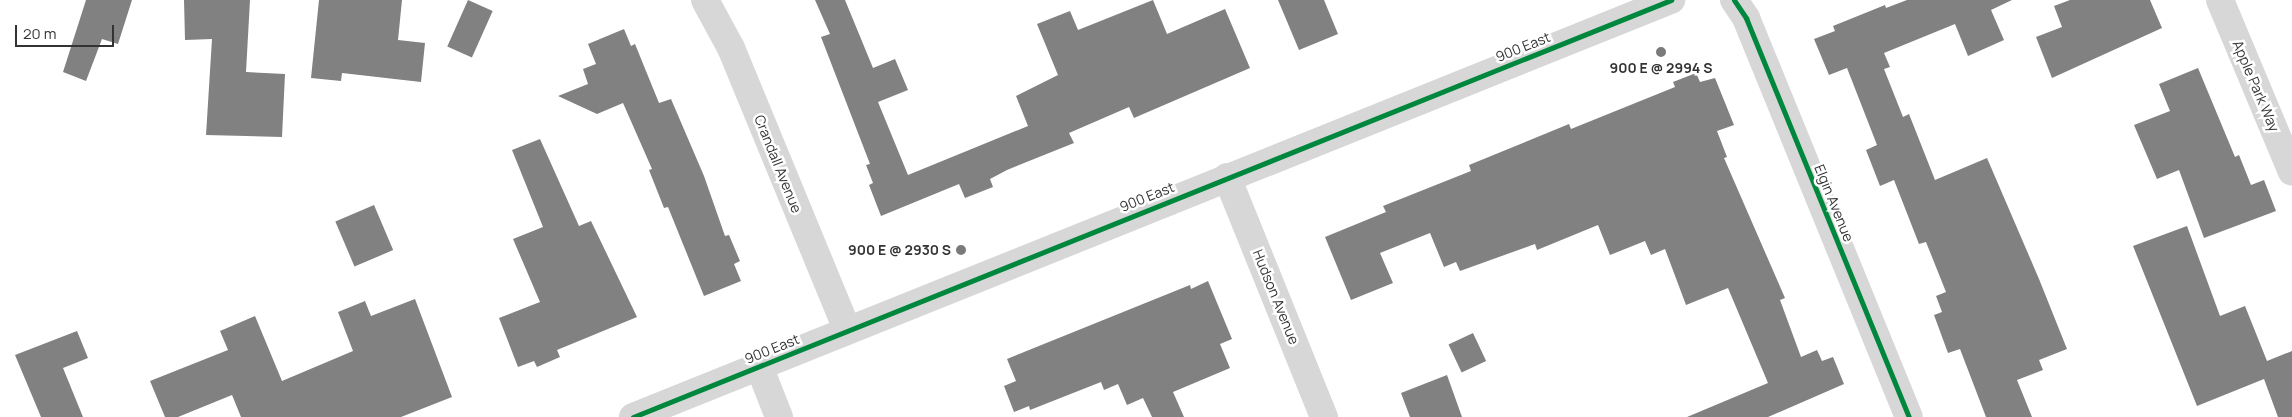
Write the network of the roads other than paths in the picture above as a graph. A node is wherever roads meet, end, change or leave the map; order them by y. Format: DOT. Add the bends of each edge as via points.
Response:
graph roads {
  1 [pos="705,0"];
  2 [pos="1670,0"];
  3 [pos="1734,0"];
  4 [pos="2220,0"];
  5 [pos="2292,172"];
  6 [pos="1227,178"];
  7 [pos="847,330"];
  8 [pos="759,366"];
  9 [pos="633,417"];
  10 [pos="779,417"];
  11 [pos="1324,417"];
  12 [pos="1909,417"];
  1 -- 7 [label="street, Crandall Avenue" via="731,48"];
  2 -- 6 [label="street, 900 East"];
  3 -- 12 [label="street, Elgin Avenue" via="1746,18"];
  4 -- 5 [label="street, Apple Park Way"];
  6 -- 7 [label="street, 900 East"];
  6 -- 11 [label="street, Hudson Avenue"];
  7 -- 8 [label="street, 900 East"];
  8 -- 9 [label="street, 900 East"];
  8 -- 10 [label="street"];
}
